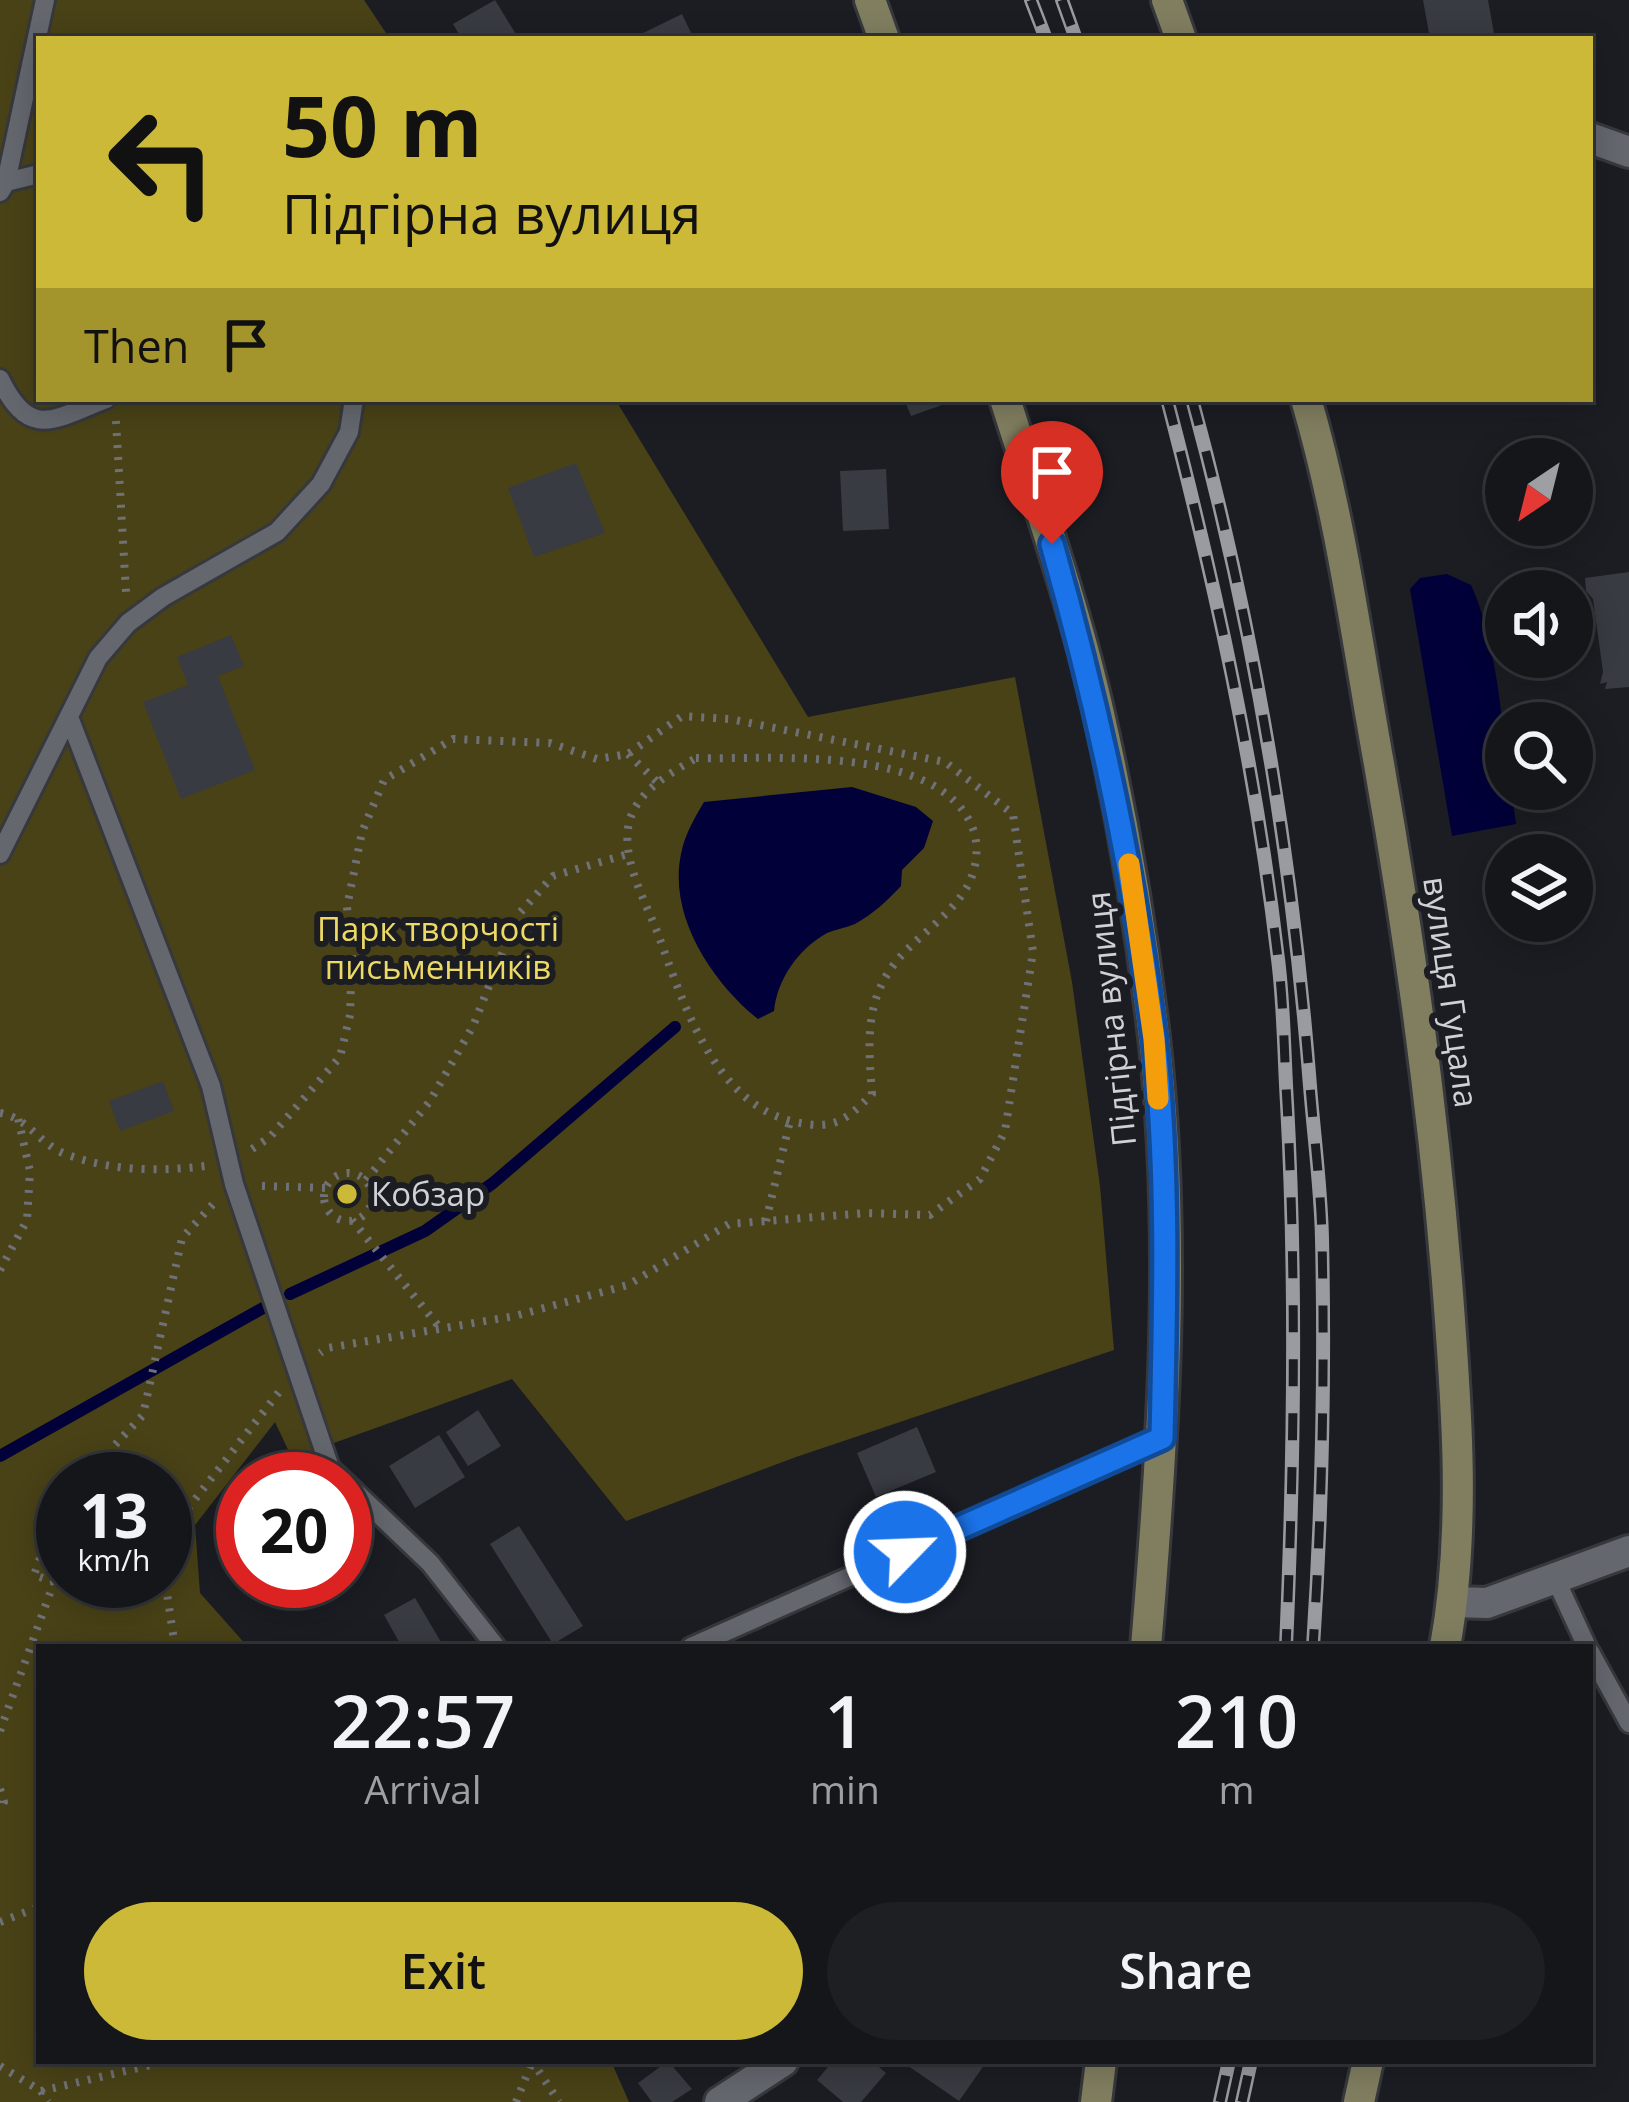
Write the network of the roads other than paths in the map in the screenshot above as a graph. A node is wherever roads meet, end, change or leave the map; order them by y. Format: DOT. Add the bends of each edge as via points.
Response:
graph roads {
  1 [pos="45,0"];
  2 [pos="870,0"];
  3 [pos="1167,0"];
  4 [pos="37,36"];
  5 [pos="883,36"];
  6 [pos="1180,36"];
  7 [pos="36,40"];
  8 [pos="1593,140"];
  9 [pos="1629,152"];
  10 [pos="36,175"];
  11 [pos="3,187"];
  12 [pos="0,380"];
  13 [pos="101,402"];
  14 [pos="354,402"];
  15 [pos="1006,402"];
  16 [pos="1307,402"];
  17 [pos="69,717"];
  18 [pos="0,854"];
  19 [pos="1162,1438"];
  20 [pos="325,1452"];
  21 [pos="372,1507"];
  22 [pos="1629,1551"];
  23 [pos="1556,1580"];
  24 [pos="1453,1602"];
  25 [pos="494,1644"];
  26 [pos="698,1644"];
  27 [pos="1146,1644"];
  28 [pos="1446,1644"];
  29 [pos="1586,1644"];
  30 [pos="1593,1657"];
  31 [pos="1629,1723"];
  32 [pos="778,2064"];
  33 [pos="1101,2064"];
  34 [pos="1367,2064"];
  35 [pos="720,2102"];
  36 [pos="1096,2102"];
  37 [pos="1359,2102"];
  1 -- 4 [label="lane"];
  2 -- 5 [label="street"];
  3 -- 6 [label="street"];
  7 -- 11 [label="lane"];
  8 -- 9 [label="street"];
  10 -- 11 [label="lane"];
  12 -- 13 [label="lane" via="30,419"];
  14 -- 17 [label="lane" via="349,432 321,484 277,532 128,623 98,658"];
  15 -- 19 [label="street, Підгірна вулиця" via="1096,702 1131,875 1163,1161"];
  16 -- 24 [label="street, вулиця Гуцала" via="1331,495 1414,970 1435,1141 1456,1398"];
  17 -- 18 [label="lane"];
  17 -- 20 [label="lane" via="211,1086 233,1184"];
  19 -- 26 [label="lane"];
  19 -- 27 [label="street, Підгірна вулиця"];
  21 -- 25 [label="lane" via="430,1562"];
  22 -- 23 [label="street"];
  23 -- 24 [label="street" via="1487,1603"];
  23 -- 29 [label="lane"];
  24 -- 28 [label="street, вулиця Гуцала"];
  30 -- 31 [label="lane"];
  32 -- 35 [label="street"];
  33 -- 36 [label="street"];
  34 -- 37 [label="street"];
}
